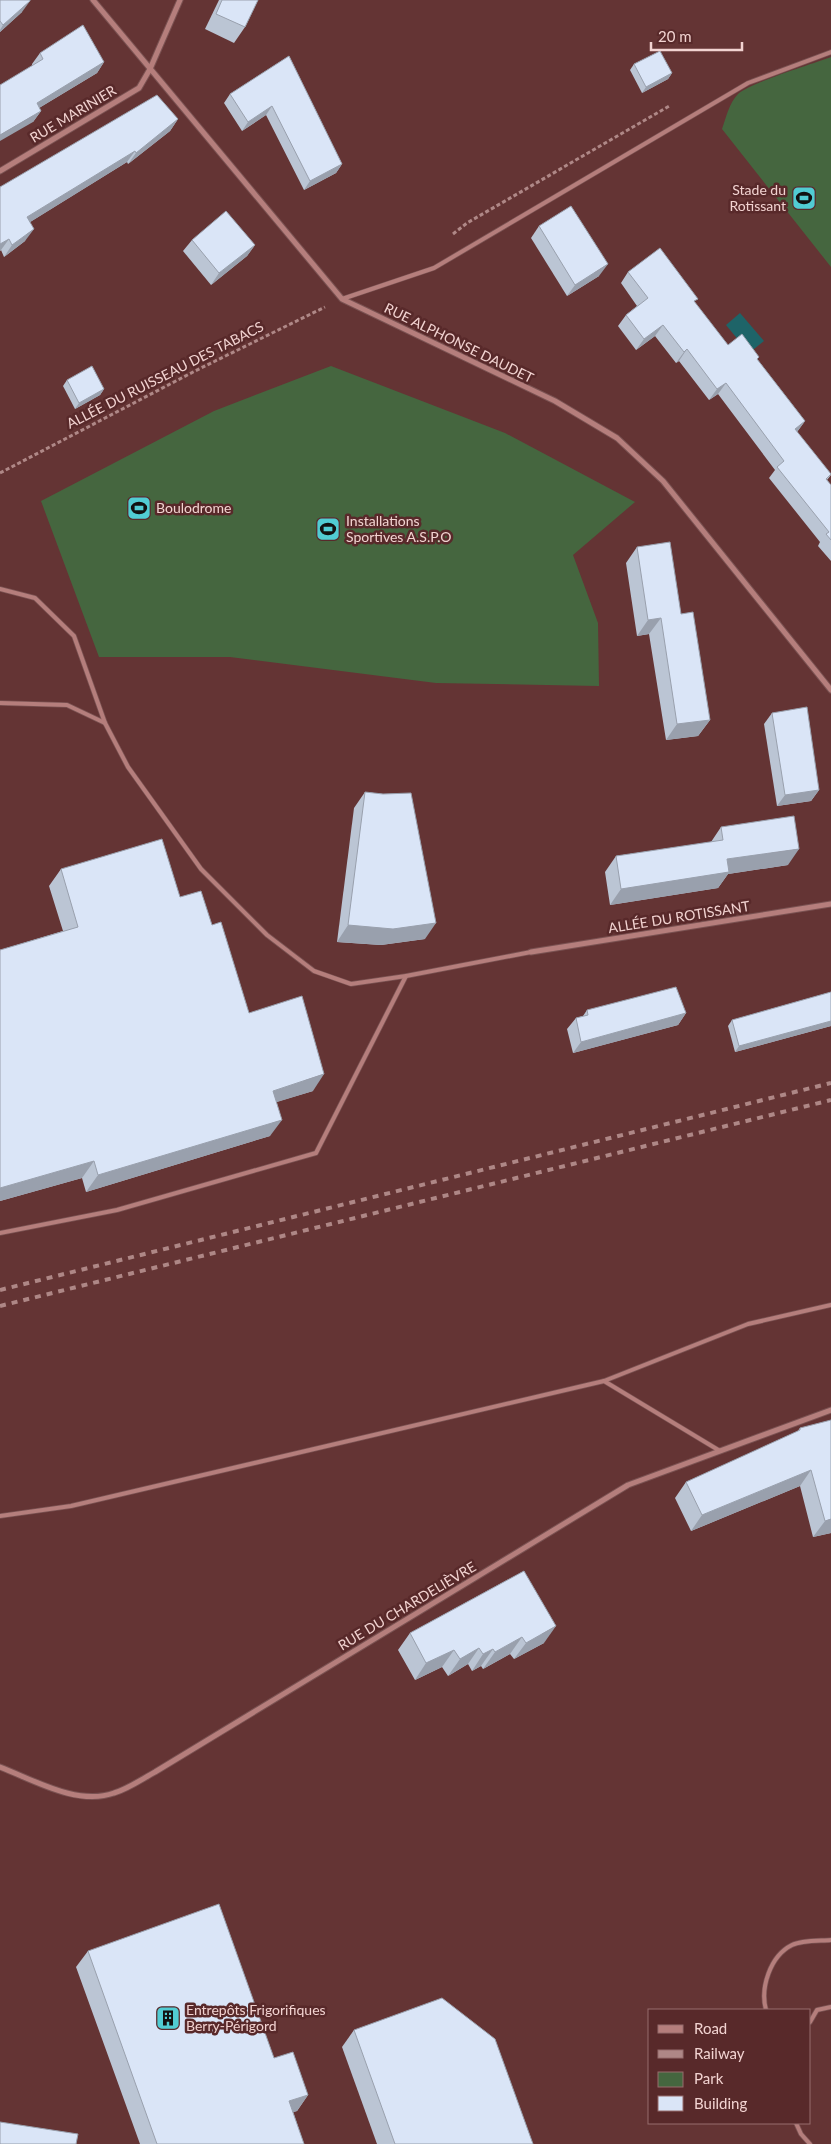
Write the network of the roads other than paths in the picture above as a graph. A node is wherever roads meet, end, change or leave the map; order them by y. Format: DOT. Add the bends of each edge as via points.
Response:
graph roads {
  1 [pos="93,0"];
  2 [pos="180,0"];
  3 [pos="831,52"];
  4 [pos="150,69"];
  5 [pos="0,171"];
  6 [pos="342,299"];
  7 [pos="0,589"];
  8 [pos="831,690"];
  9 [pos="0,703"];
  10 [pos="105,723"];
  11 [pos="831,904"];
  12 [pos="531,952"];
  13 [pos="406,976"];
  14 [pos="0,1233"];
  15 [pos="831,1305"];
  16 [pos="604,1381"];
  17 [pos="831,1410"];
  18 [pos="720,1451"];
  19 [pos="0,1516"];
  20 [pos="0,1768"];
  21 [pos="831,1940"];
  22 [pos="831,2008"];
  23 [pos="766,2009"];
  24 [pos="811,2020"];
  25 [pos="796,2124"];
  26 [pos="810,2144"];
  1 -- 4 [label="street, RUE ALPHONSE DAUDET"];
  2 -- 4 [label="street, RUE MARINIER"];
  3 -- 6 [label="lane" via="748,83 434,268"];
  4 -- 5 [label="street, RUE MARINIER" via="139,88"];
  4 -- 6 [label="street, RUE ALPHONSE DAUDET"];
  6 -- 8 [label="street, RUE ALPHONSE DAUDET" via="555,401 617,438 662,481"];
  7 -- 10 [label="lane" via="35,598 74,636"];
  9 -- 10 [label="lane" via="67,705"];
  10 -- 13 [label="lane" via="128,767 201,869 267,935 314,972 351,984"];
  11 -- 12 [label="street, ALLÉE DU ROTISSANT"];
  12 -- 13 [label="lane"];
  13 -- 14 [label="lane" via="316,1153 117,1210"];
  15 -- 16 [label="lane" via="748,1324"];
  16 -- 18 [label="lane"];
  16 -- 19 [label="lane" via="71,1506"];
  17 -- 18 [label="street, RUE DU CHARDELIÈVRE"];
  18 -- 20 [label="street, RUE DU CHARDELIÈVRE" via="628,1485 114,1794 94,1797 64,1792"];
  21 -- 23 [label="lane" via="793,1944 776,1956 766,1981"];
  22 -- 24 [label="lane" via="817,2010"];
  25 -- 26 [label="lane"];
}
